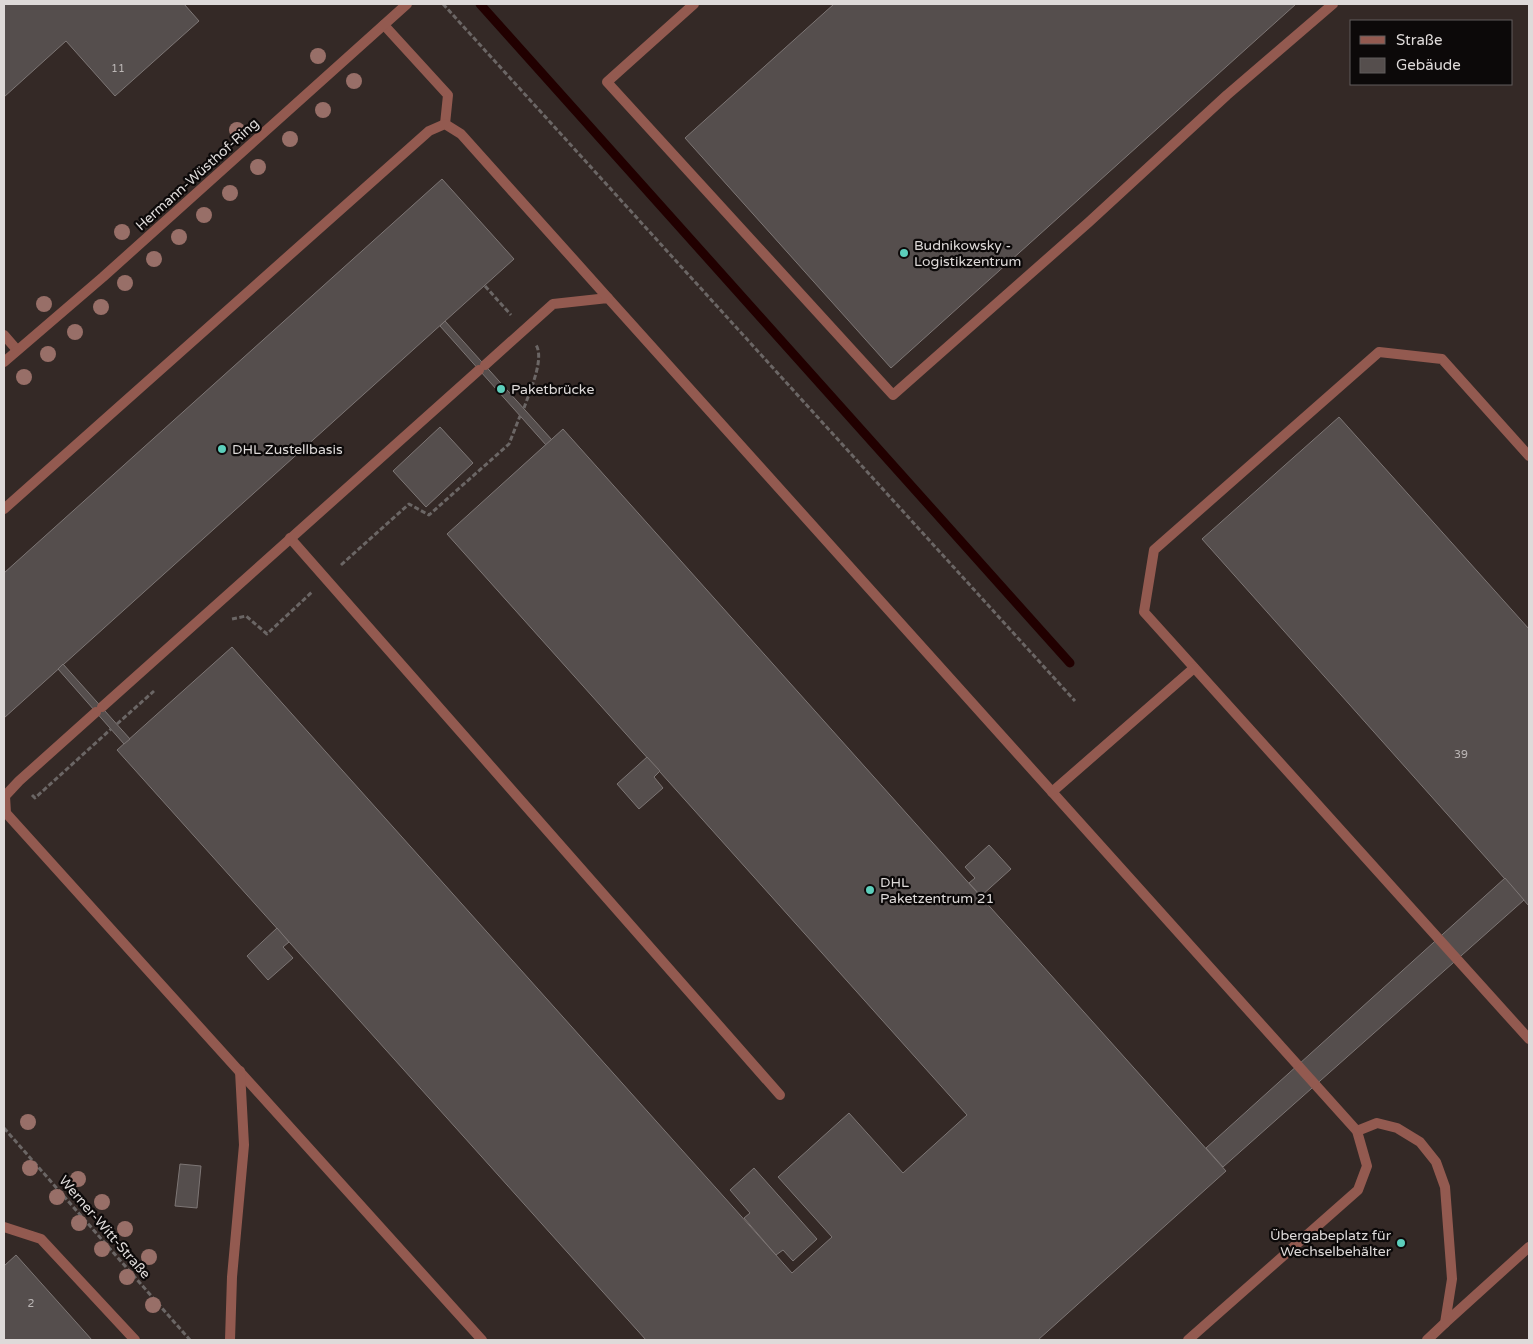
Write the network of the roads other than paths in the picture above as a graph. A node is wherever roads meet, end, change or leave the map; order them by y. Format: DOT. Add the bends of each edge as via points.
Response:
graph roads {
  1 [pos="407,4"];
  2 [pos="694,4"];
  3 [pos="1333,4"];
  4 [pos="384,25"];
  5 [pos="445,124"];
  6 [pos="608,298"];
  7 [pos="4,335"];
  8 [pos="17,350"];
  9 [pos="4,362"];
  10 [pos="1529,456"];
  11 [pos="4,509"];
  12 [pos="290,538"];
  13 [pos="1194,668"];
  14 [pos="1052,792"];
  15 [pos="4,796"];
  16 [pos="1529,1039"];
  17 [pos="240,1071"];
  18 [pos="780,1095"];
  19 [pos="1356,1131"];
  20 [pos="4,1227"];
  21 [pos="1529,1246"];
  22 [pos="1446,1323"];
  23 [pos="135,1340"];
  24 [pos="230,1340"];
  25 [pos="482,1340"];
  26 [pos="1188,1340"];
  27 [pos="1427,1340"];
  1 -- 4 [label="street, Hermann-Wüsthof-Ring"];
  2 -- 3 [label="street" via="607,82 893,395"];
  4 -- 5 [label="street" via="448,96"];
  4 -- 8 [label="street, Hermann-Wüsthof-Ring"];
  5 -- 6 [label="street" via="461,134"];
  5 -- 11 [label="street" via="429,131"];
  6 -- 12 [label="street" via="553,304"];
  6 -- 14 [label="street"];
  7 -- 8 [label="street"];
  8 -- 9 [label="street, Hermann-Wüsthof-Ring"];
  10 -- 13 [label="street" via="1442,359 1379,352 1154,550 1144,612"];
  12 -- 15 [label="street"];
  12 -- 18 [label="street"];
  13 -- 14 [label="street"];
  13 -- 16 [label="street"];
  14 -- 19 [label="street"];
  15 -- 17 [label="street" via="6,813"];
  17 -- 24 [label="street" via="244,1145 232,1277"];
  17 -- 25 [label="street"];
  19 -- 22 [label="street" via="1377,1123 1397,1128 1420,1142 1436,1162 1444,1187 1452,1279"];
  19 -- 26 [label="street" via="1367,1166 1358,1190"];
  20 -- 23 [label="street" via="41,1239"];
  21 -- 22 [label="street"];
  22 -- 27 [label="street"];
}
